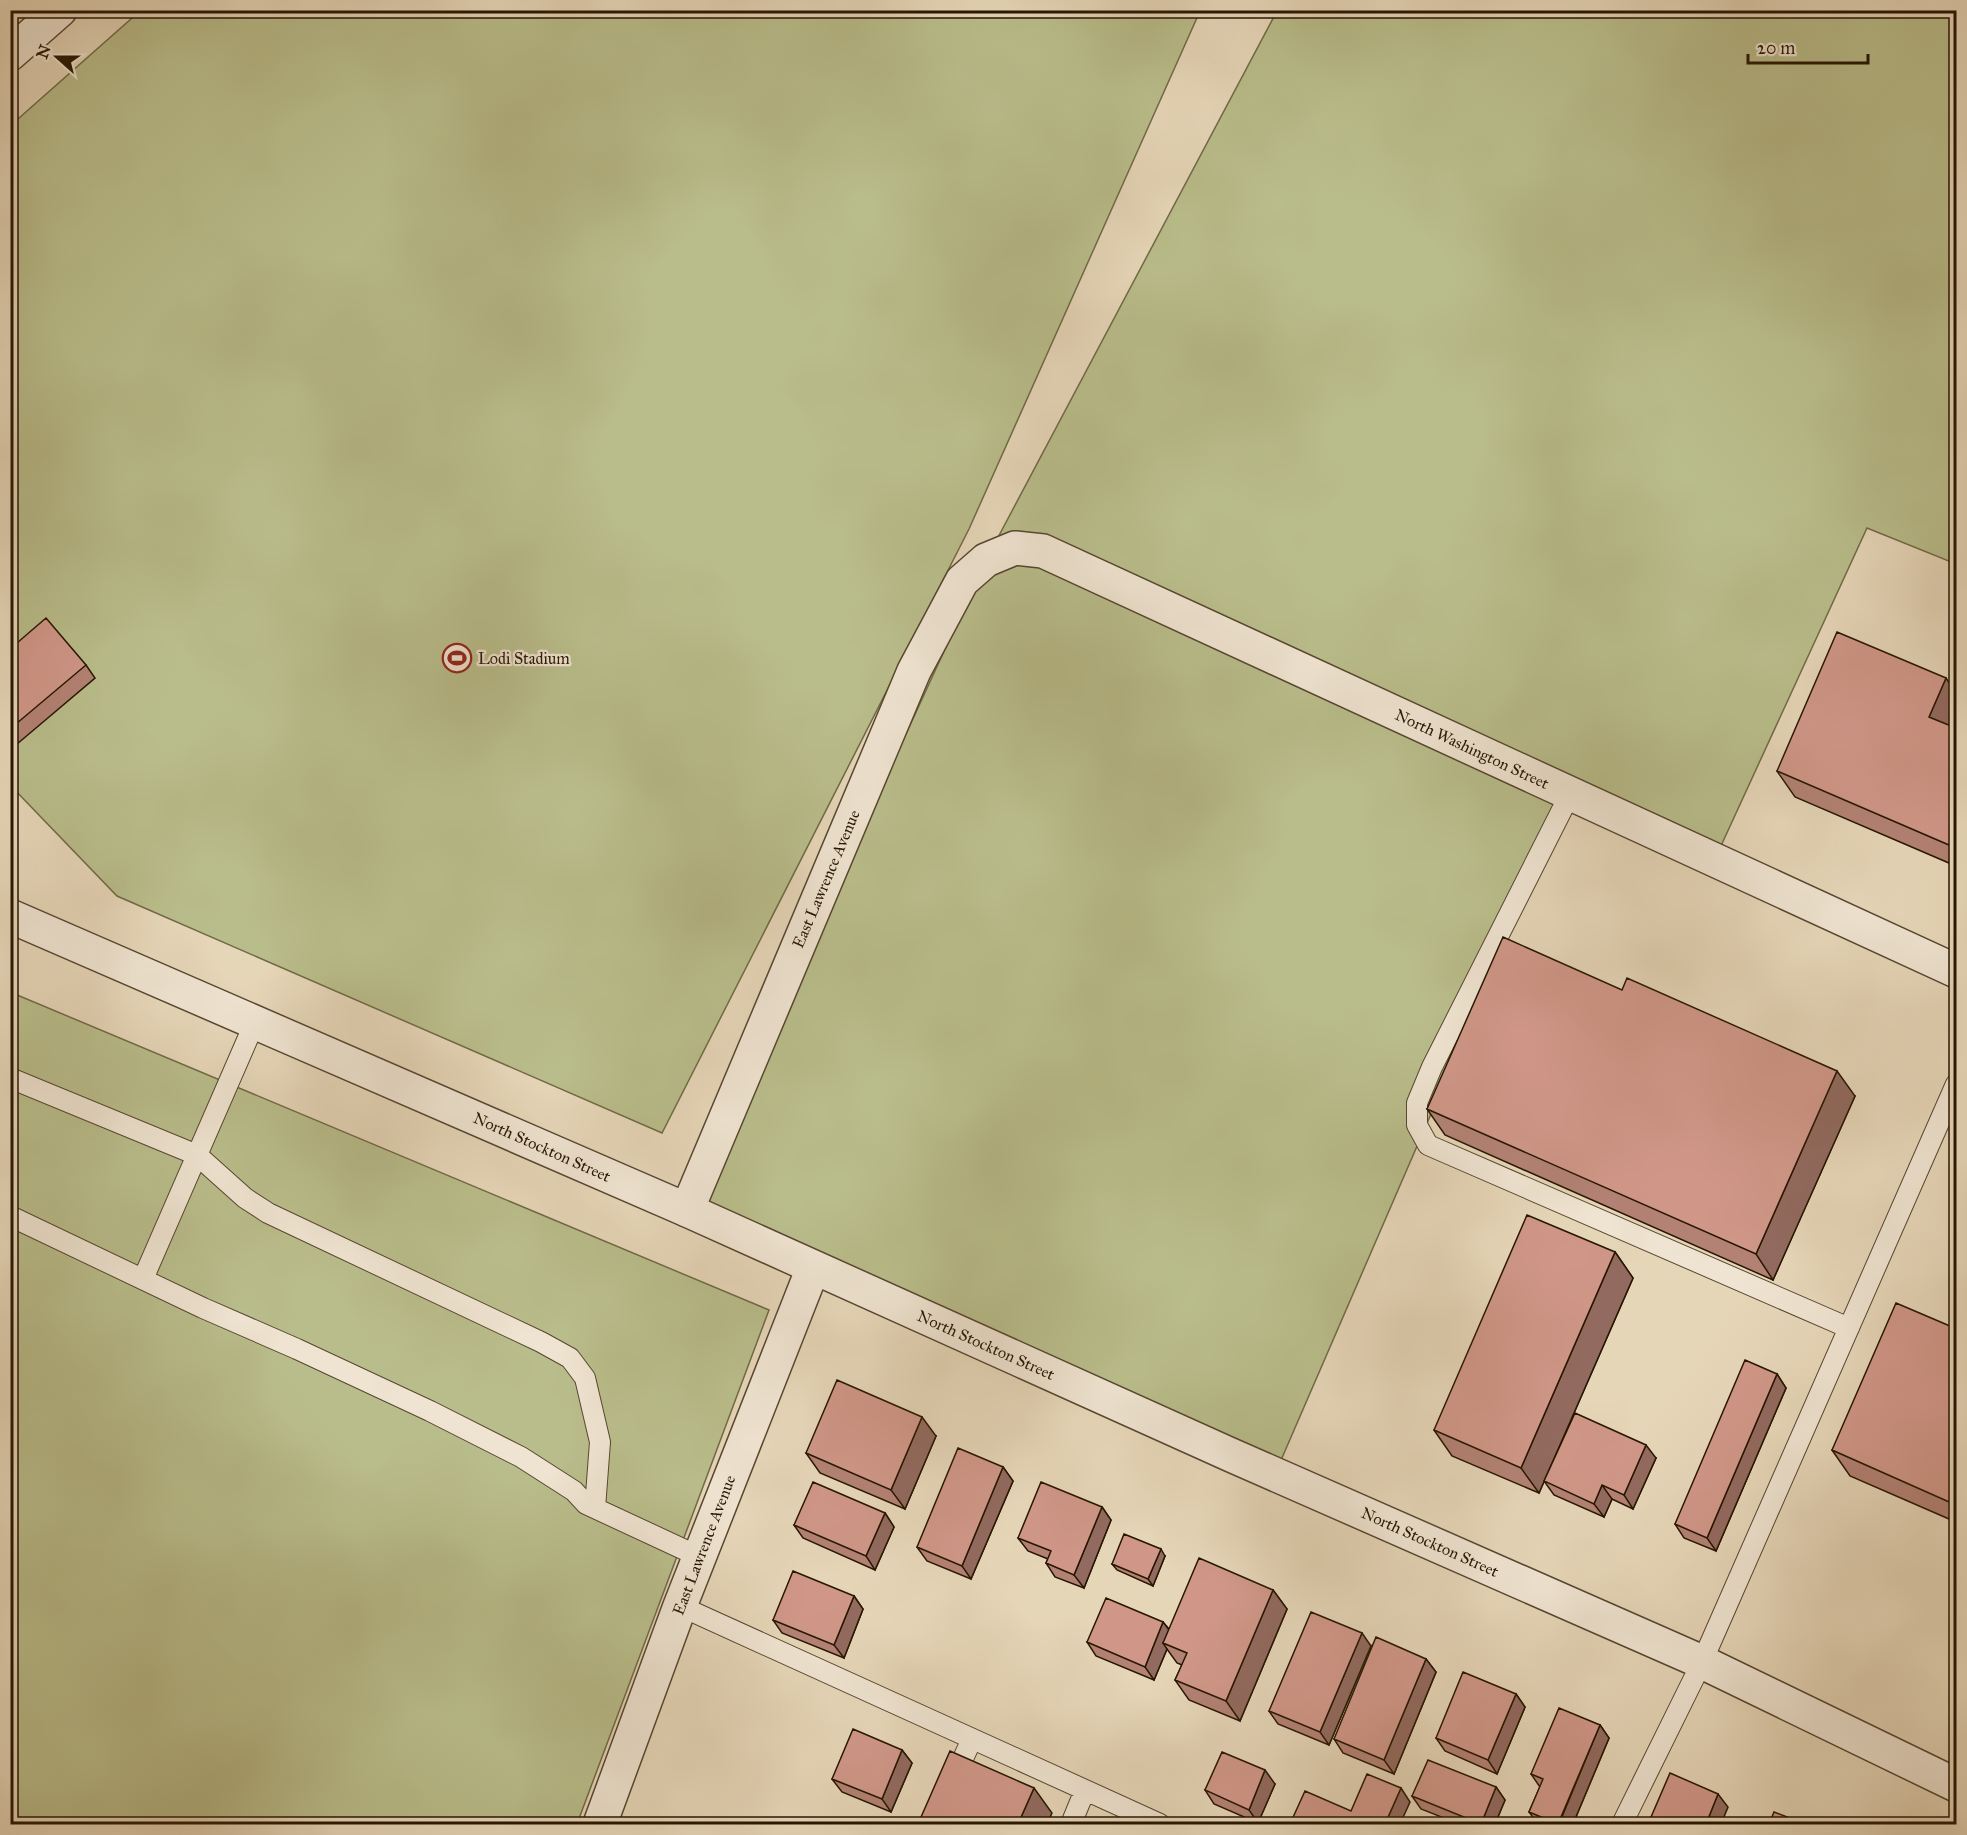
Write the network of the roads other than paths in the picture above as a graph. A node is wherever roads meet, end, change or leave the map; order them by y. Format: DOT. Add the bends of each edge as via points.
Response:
graph roads {
  1 [pos="35,10"];
  2 [pos="60,10"];
  3 [pos="17,48"];
  4 [pos="986,560"];
  5 [pos="1570,795"];
  6 [pos="10,916"];
  7 [pos="1956,972"];
  8 [pos="255,1022"];
  9 [pos="10,1078"];
  10 [pos="1956,1084"];
  11 [pos="197,1155"];
  12 [pos="687,1210"];
  13 [pos="10,1216"];
  14 [pos="813,1268"];
  15 [pos="142,1279"];
  16 [pos="1849,1328"];
  17 [pos="595,1508"];
  18 [pos="700,1557"];
  19 [pos="680,1606"];
  20 [pos="1702,1662"];
  21 [pos="972,1739"];
  22 [pos="1956,1785"];
  23 [pos="1085,1790"];
  24 [pos="600,1824"];
  25 [pos="933,1824"];
  26 [pos="1071,1824"];
  27 [pos="1160,1824"];
  28 [pos="1622,1824"];
  1 -- 3 [label="lane"];
  2 -- 3 [label="street"];
  4 -- 5 [label="street, North Washington Street" via="1015,548 1043,550"];
  4 -- 12 [label="street, East Lawrence Avenue" via="962,581 914,671"];
  5 -- 7 [label="street, North Washington Street"];
  5 -- 16 [label="lane" via="1432,1067 1417,1103 1417,1125 1428,1145"];
  6 -- 8 [label="street, North Stockton Street"];
  8 -- 11 [label="lane"];
  8 -- 12 [label="street, North Stockton Street"];
  9 -- 11 [label="lane"];
  10 -- 16 [label="lane"];
  11 -- 15 [label="lane"];
  11 -- 17 [label="lane" via="268,1213 570,1358 585,1378 600,1442"];
  12 -- 14 [label="street, North Stockton Street"];
  13 -- 15 [label="lane"];
  14 -- 18 [label="street, East Lawrence Avenue"];
  14 -- 20 [label="street, North Stockton Street"];
  15 -- 17 [label="lane" via="451,1421 521,1457"];
  16 -- 20 [label="lane"];
  17 -- 18 [label="lane"];
  18 -- 19 [label="street, East Lawrence Avenue"];
  19 -- 21 [label="lane"];
  19 -- 24 [label="street, East Lawrence Avenue"];
  20 -- 22 [label="street, North Stockton Street"];
  20 -- 28 [label="lane"];
  21 -- 23 [label="lane"];
  21 -- 25 [label="lane"];
  23 -- 26 [label="lane"];
  23 -- 27 [label="lane"];
}
